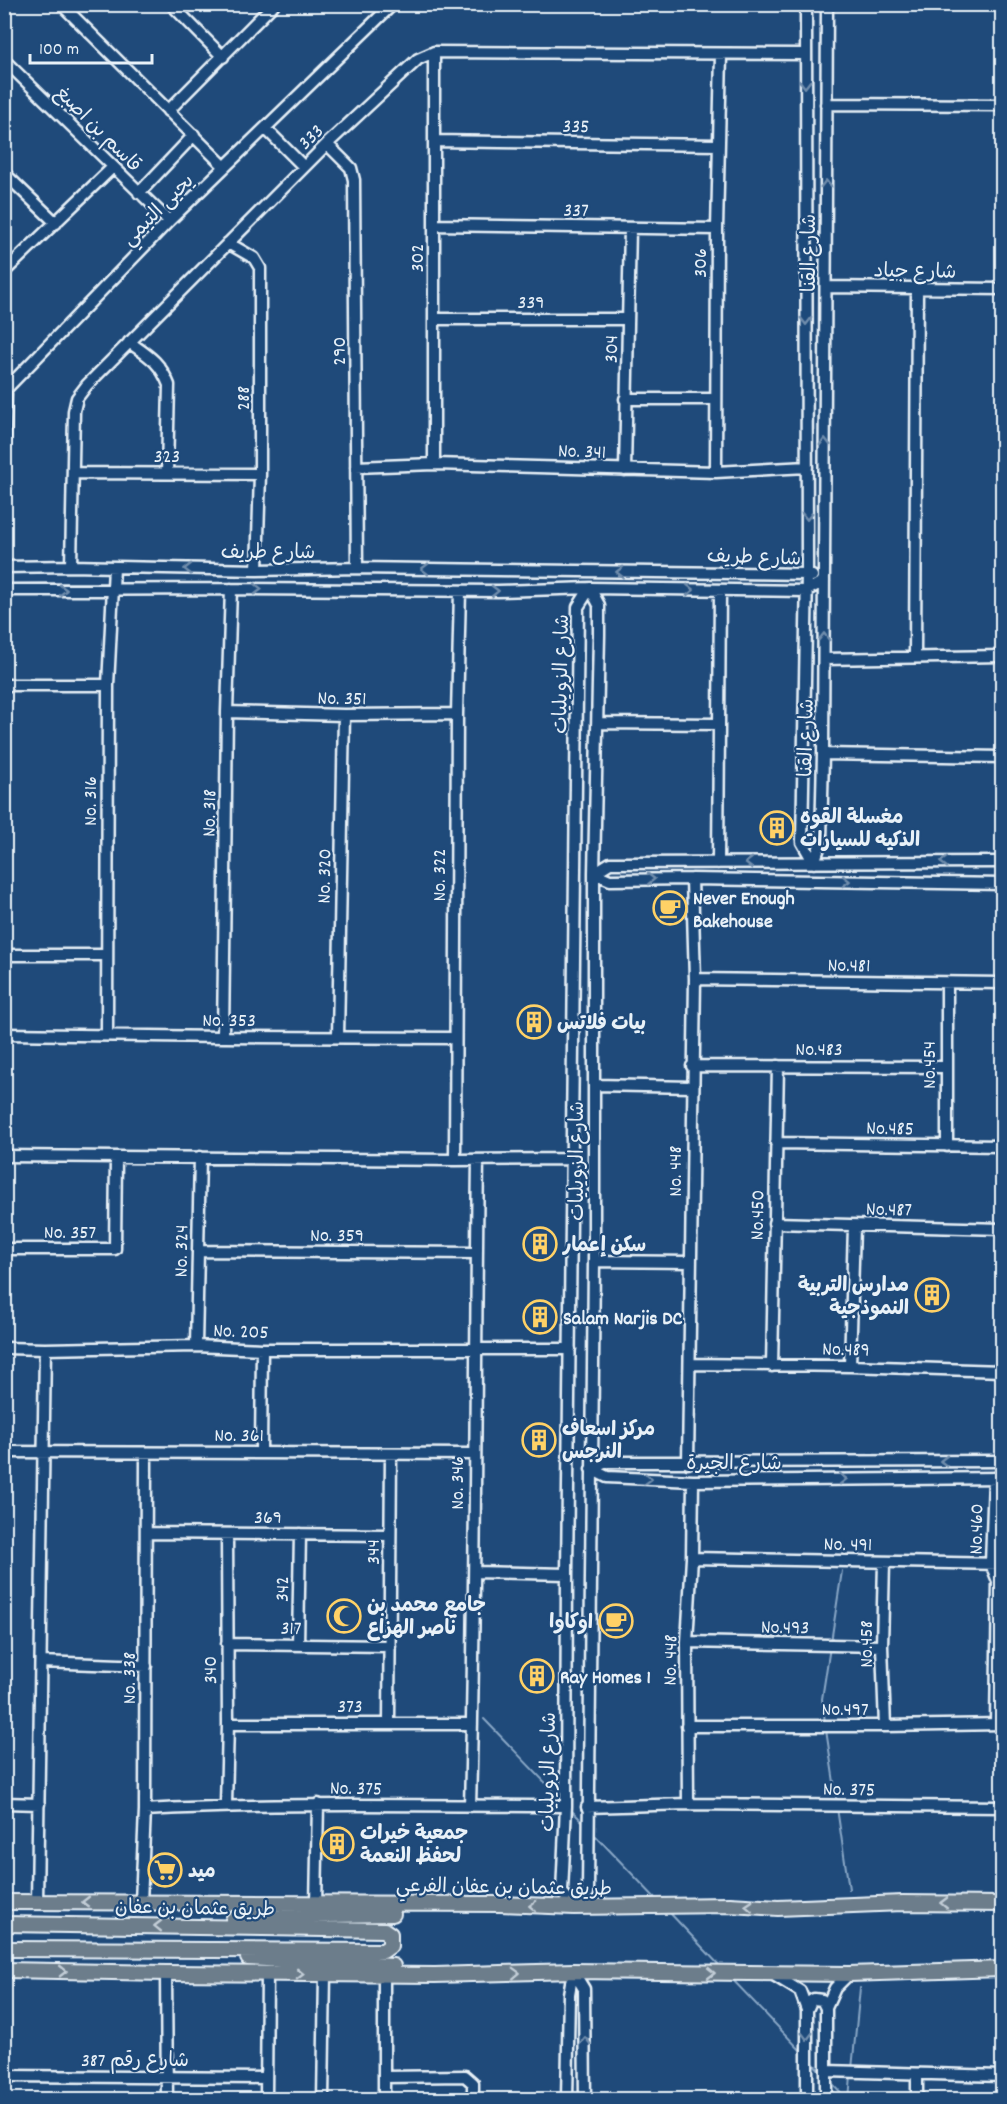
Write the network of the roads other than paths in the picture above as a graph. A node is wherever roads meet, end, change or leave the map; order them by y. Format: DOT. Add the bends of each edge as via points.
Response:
graph roads {
  1 [pos="61,4"];
  2 [pos="171,4"];
  3 [pos="274,4"];
  4 [pos="393,4"];
  5 [pos="806,4"];
  6 [pos="826,4"];
  7 [pos="434,52"];
  8 [pos="805,54"];
  9 [pos="720,55"];
  10 [pos="223,57"];
  11 [pos="4,60"];
  12 [pos="826,104"];
  13 [pos="1002,105"];
  14 [pos="168,111"];
  15 [pos="266,129"];
  16 [pos="194,135"];
  17 [pos="434,141"];
  18 [pos="327,144"];
  19 [pos="718,145"];
  20 [pos="113,167"];
  21 [pos="225,167"];
  22 [pos="304,167"];
  23 [pos="4,173"];
  24 [pos="139,193"];
  25 [pos="169,221"];
  26 [pos="56,223"];
  27 [pos="434,225"];
  28 [pos="630,228"];
  29 [pos="717,229"];
  30 [pos="228,243"];
  31 [pos="4,272"];
  32 [pos="826,287"];
  33 [pos="917,288"];
  34 [pos="1002,289"];
  35 [pos="434,318"];
  36 [pos="628,319"];
  37 [pos="129,342"];
  38 [pos="5,389"];
  39 [pos="626,399"];
  40 [pos="716,399"];
  41 [pos="434,464"];
  42 [pos="4,467"];
  43 [pos="356,467"];
  44 [pos="807,467"];
  45 [pos="625,470"];
  46 [pos="716,472"];
  47 [pos="74,473"];
  48 [pos="167,473"];
  49 [pos="260,474"];
  50 [pos="71,566"];
  51 [pos="4,567"];
  52 [pos="114,568"];
  53 [pos="357,568"];
  54 [pos="257,570"];
  55 [pos="807,574"];
  56 [pos="824,581"];
  57 [pos="590,588"];
  58 [pos="231,589"];
  59 [pos="4,590"];
  60 [pos="113,591"];
  61 [pos="460,591"];
  62 [pos="720,591"];
  63 [pos="806,591"];
  64 [pos="1002,656"];
  65 [pos="915,657"];
  66 [pos="824,659"];
  67 [pos="4,685"];
  68 [pos="108,685"];
  69 [pos="227,712"];
  70 [pos="457,714"];
  71 [pos="344,715"];
  72 [pos="597,723"];
  73 [pos="719,724"];
  74 [pos="824,754"];
  75 [pos="1002,757"];
  76 [pos="1002,862"];
  77 [pos="718,863"];
  78 [pos="814,863"];
  79 [pos="594,873"];
  80 [pos="692,879"];
  81 [pos="1002,884"];
  82 [pos="107,955"];
  83 [pos="4,956"];
  84 [pos="695,979"];
  85 [pos="1002,983"];
  86 [pos="947,984"];
  87 [pos="4,1034"];
  88 [pos="106,1035"];
  89 [pos="223,1037"];
  90 [pos="338,1037"];
  91 [pos="454,1038"];
  92 [pos="692,1066"];
  93 [pos="778,1066"];
  94 [pos="946,1067"];
  95 [pos="595,1085"];
  96 [pos="692,1087"];
  97 [pos="776,1143"];
  98 [pos="947,1146"];
  99 [pos="1002,1146"];
  100 [pos="4,1156"];
  101 [pos="116,1157"];
  102 [pos="200,1157"];
  103 [pos="571,1159"];
  104 [pos="455,1160"];
  105 [pos="478,1160"];
  106 [pos="774,1223"];
  107 [pos="854,1226"];
  108 [pos="1002,1229"];
  109 [pos="4,1249"];
  110 [pos="198,1251"];
  111 [pos="476,1253"];
  112 [pos="594,1261"];
  113 [pos="691,1263"];
  114 [pos="196,1346"];
  115 [pos="4,1348"];
  116 [pos="45,1349"];
  117 [pos="262,1349"];
  118 [pos="570,1349"];
  119 [pos="476,1350"];
  120 [pos="690,1364"];
  121 [pos="772,1366"];
  122 [pos="850,1366"];
  123 [pos="1002,1371"];
  124 [pos="4,1452"];
  125 [pos="43,1452"];
  126 [pos="261,1452"];
  127 [pos="146,1453"];
  128 [pos="391,1454"];
  129 [pos="474,1454"];
  130 [pos="1002,1461"];
  131 [pos="688,1463"];
  132 [pos="591,1469"];
  133 [pos="998,1478"];
  134 [pos="693,1481"];
  135 [pos="146,1533"];
  136 [pos="226,1534"];
  137 [pos="300,1534"];
  138 [pos="390,1535"];
  139 [pos="692,1558"];
  140 [pos="884,1562"];
  141 [pos="997,1564"];
  142 [pos="475,1572"];
  143 [pos="567,1574"];
  144 [pos="687,1642"];
  145 [pos="227,1644"];
  146 [pos="298,1645"];
  147 [pos="390,1646"];
  148 [pos="882,1646"];
  149 [pos="41,1662"];
  150 [pos="146,1666"];
  151 [pos="389,1723"];
  152 [pos="228,1724"];
  153 [pos="472,1724"];
  154 [pos="999,1724"];
  155 [pos="687,1726"];
  156 [pos="885,1726"];
  157 [pos="4,1803"];
  158 [pos="39,1804"];
  159 [pos="318,1804"];
  160 [pos="687,1804"];
  161 [pos="226,1805"];
  162 [pos="470,1806"];
  163 [pos="566,1806"];
  164 [pos="587,1807"];
  165 [pos="1002,1807"];
  166 [pos="146,1810"];
  167 [pos="141,1902"];
  168 [pos="36,1903"];
  169 [pos="4,1904"];
  170 [pos="500,1904"];
  171 [pos="1002,1904"];
  172 [pos="316,1905"];
  173 [pos="574,1907"];
  174 [pos="4,1924"];
  175 [pos="183,1927"];
  176 [pos="129,1948"];
  177 [pos="4,1949"];
  178 [pos="4,1970"];
  179 [pos="1002,1970"];
  180 [pos="573,1971"];
  181 [pos="166,1973"];
  182 [pos="267,1974"];
  183 [pos="325,1974"];
  184 [pos="772,1974"];
  185 [pos="849,1974"];
  186 [pos="384,1975"];
  187 [pos="481,1975"];
  188 [pos="826,2008"];
  189 [pos="807,2010"];
  190 [pos="826,2071"];
  191 [pos="917,2074"];
  192 [pos="4,2076"];
  193 [pos="1002,2076"];
  194 [pos="167,2077"];
  195 [pos="384,2077"];
  196 [pos="266,2078"];
  197 [pos="167,2100"];
  198 [pos="266,2100"];
  199 [pos="323,2100"];
  200 [pos="384,2100"];
  201 [pos="473,2100"];
  202 [pos="567,2100"];
  203 [pos="585,2100"];
  204 [pos="807,2100"];
  205 [pos="826,2100"];
  206 [pos="916,2100"];
  1 -- 14 [label="street"];
  2 -- 10 [label="street"];
  3 -- 10 [label="street"];
  4 -- 15 [label="street, يحيى التيمي"];
  5 -- 8 [label="street, شارع القنا"];
  6 -- 12 [label="street, شارع القنا"];
  7 -- 9 [label="street"];
  7 -- 17 [label="street, 302"];
  7 -- 18 [label="street, 333" via="418,59"];
  8 -- 9 [label="street"];
  8 -- 44 [label="street, شارع القنا, one-way"];
  9 -- 19 [label="street, 306"];
  10 -- 14 [label="street"];
  11 -- 20 [label="street, قاسم بن اصبغ"];
  12 -- 13 [label="street"];
  32 -- 12 [label="street, شارع القنا, one-way"];
  14 -- 16 [label="street"];
  15 -- 21 [label="street, يحيى التيمي"];
  15 -- 22 [label="street"];
  16 -- 21 [label="street"];
  16 -- 24 [label="street"];
  17 -- 19 [label="street, 335"];
  17 -- 27 [label="street, 302"];
  18 -- 22 [label="street, 333"];
  18 -- 43 [label="street, 290" via="351,168 354,180"];
  19 -- 29 [label="street, 306"];
  20 -- 24 [label="street, قاسم بن اصبغ"];
  20 -- 26 [label="street"];
  21 -- 25 [label="street, يحيى التيمي"];
  22 -- 30 [label="street, 333"];
  23 -- 26 [label="street"];
  24 -- 25 [label="street, قاسم بن اصبغ"];
  25 -- 38 [label="street, يحيى التيمي"];
  26 -- 31 [label="street"];
  27 -- 28 [label="street, 337"];
  27 -- 35 [label="street, 302"];
  28 -- 29 [label="street, 337"];
  28 -- 36 [label="street, 304"];
  29 -- 40 [label="street, 306"];
  30 -- 37 [label="street, 333"];
  30 -- 49 [label="street, 288" via="254,258 260,268"];
  32 -- 33 [label="street, شارع جياد"];
  56 -- 32 [label="street, شارع القنا, one-way"];
  33 -- 34 [label="street, شارع جياد"];
  33 -- 65 [label="street"];
  35 -- 36 [label="street, 339"];
  35 -- 41 [label="street, 302"];
  36 -- 39 [label="street, 304"];
  37 -- 47 [label="street, 333" via="77,398"];
  37 -- 48 [label="street" via="154,358 169,385"];
  38 -- 42 [label="street, يحيى التيمي"];
  39 -- 40 [label="street"];
  39 -- 45 [label="street, 304"];
  40 -- 46 [label="street, 306"];
  41 -- 43 [label="street, No. 341"];
  41 -- 45 [label="street, No. 341"];
  43 -- 53 [label="street, 290"];
  44 -- 46 [label="street, No. 341"];
  44 -- 55 [label="street, شارع القنا, one-way"];
  45 -- 46 [label="street, No. 341"];
  47 -- 48 [label="street, 323"];
  47 -- 50 [label="street, 333"];
  48 -- 49 [label="street, 323"];
  49 -- 54 [label="street, 288"];
  50 -- 51 [label="street, شارع طريف"];
  50 -- 52 [label="street, شارع طريف"];
  54 -- 52 [label="street, شارع طريف, one-way"];
  52 -- 60 [label="street, No. 316"];
  53 -- 54 [label="street, شارع طريف"];
  55 -- 53 [label="street, شارع طريف, one-way"];
  55 -- 56 [label="street, شارع طريف"];
  55 -- 63 [label="street, شارع القنا"];
  56 -- 63 [label="street, شارع طريف"];
  66 -- 56 [label="street, شارع القنا, one-way"];
  61 -- 57 [label="street, شارع طريف, one-way"];
  57 -- 62 [label="street, شارع طريف, one-way"];
  57 -- 72 [label="street, شارع الزويليات" via="598,605"];
  57 -- 103 [label="street, شارع الزويليات" via="578,607"];
  58 -- 60 [label="street, شارع طريف"];
  58 -- 61 [label="street, شارع طريف, one-way"];
  58 -- 69 [label="street, No. 318"];
  59 -- 60 [label="street, شارع طريف, one-way"];
  60 -- 68 [label="street, No. 316"];
  61 -- 70 [label="street, No. 322"];
  62 -- 63 [label="street, شارع طريف"];
  62 -- 73 [label="street"];
  63 -- 78 [label="street, شارع القنا" via="802,842"];
  64 -- 65 [label="street"];
  65 -- 66 [label="street"];
  66 -- 74 [label="street, شارع القنا"];
  67 -- 68 [label="street"];
  68 -- 82 [label="street, No. 316"];
  69 -- 71 [label="street, No. 351"];
  69 -- 89 [label="street, No. 318"];
  70 -- 71 [label="street, No. 351"];
  70 -- 91 [label="street, No. 322"];
  71 -- 90 [label="street, No. 320"];
  72 -- 73 [label="street"];
  72 -- 79 [label="street, شارع الزويليات"];
  73 -- 77 [label="street"];
  74 -- 75 [label="street"];
  74 -- 78 [label="street, شارع القنا" via="821,842"];
  76 -- 78 [label="street, one-way"];
  78 -- 77 [label="street, one-way"];
  77 -- 79 [label="street" via="610,863"];
  79 -- 80 [label="street, one-way" via="610,880"];
  79 -- 95 [label="street, شارع الزويليات"];
  80 -- 81 [label="street, one-way"];
  80 -- 84 [label="street, No. 448"];
  82 -- 83 [label="street"];
  82 -- 88 [label="street, No. 316"];
  84 -- 86 [label="street, No.481"];
  84 -- 92 [label="street, No. 448"];
  85 -- 86 [label="street, No.481"];
  86 -- 94 [label="street, No.454"];
  87 -- 88 [label="street, No. 353"];
  88 -- 89 [label="street, No. 353"];
  89 -- 90 [label="street, No. 353"];
  90 -- 91 [label="street, No. 353"];
  91 -- 104 [label="street, No. 322"];
  92 -- 93 [label="street, No.483"];
  92 -- 96 [label="street, No. 448"];
  93 -- 94 [label="street, No.483"];
  93 -- 97 [label="street, No.450"];
  94 -- 98 [label="street, No.454"];
  95 -- 96 [label="street"];
  95 -- 112 [label="street, شارع الزويليات"];
  96 -- 113 [label="street, No. 448"];
  97 -- 98 [label="street, No.485"];
  97 -- 106 [label="street, No.450"];
  98 -- 99 [label="street, No.485"];
  100 -- 101 [label="street"];
  101 -- 102 [label="street"];
  101 -- 109 [label="street, No. 357" via="115,1249"];
  102 -- 104 [label="street"];
  102 -- 110 [label="street, No. 324"];
  103 -- 105 [label="street"];
  103 -- 118 [label="street, شارع الزويليات"];
  104 -- 105 [label="street"];
  105 -- 111 [label="street, No. 346"];
  106 -- 107 [label="street, No.487"];
  106 -- 121 [label="street, No.450"];
  107 -- 108 [label="street, No.487"];
  107 -- 122 [label="street"];
  110 -- 111 [label="street, No. 359"];
  110 -- 114 [label="street, No. 324"];
  111 -- 119 [label="street, No. 346"];
  112 -- 113 [label="street"];
  112 -- 132 [label="street, شارع الزويليات"];
  113 -- 120 [label="street, No. 448"];
  114 -- 116 [label="street, No. 205"];
  114 -- 117 [label="street, No. 205"];
  115 -- 116 [label="street, No. 205"];
  116 -- 125 [label="street"];
  117 -- 119 [label="street, No. 205"];
  117 -- 126 [label="street"];
  118 -- 119 [label="street, No. 205"];
  118 -- 143 [label="street, شارع الزويليات"];
  119 -- 129 [label="street, No. 346"];
  120 -- 121 [label="street, No.489"];
  120 -- 131 [label="street, No. 448"];
  121 -- 122 [label="street, No.489"];
  122 -- 123 [label="street, No.489"];
  124 -- 125 [label="street, No. 361"];
  125 -- 127 [label="street, No. 361"];
  125 -- 149 [label="street"];
  126 -- 127 [label="street, No. 361"];
  126 -- 128 [label="street, No. 361"];
  127 -- 135 [label="street, No. 338"];
  128 -- 129 [label="street, No. 361"];
  128 -- 138 [label="street, 344"];
  129 -- 142 [label="street, No. 346"];
  130 -- 131 [label="street, شارع الجيرة, one-way"];
  131 -- 132 [label="street, شارع الجيرة" via="607,1462"];
  132 -- 134 [label="street, شارع الجيرة, one-way" via="607,1477"];
  132 -- 164 [label="street, شارع الزويليات"];
  134 -- 133 [label="street, شارع الجيرة, one-way"];
  133 -- 141 [label="street, No.460"];
  134 -- 139 [label="street, No. 448"];
  135 -- 136 [label="street, 369"];
  135 -- 150 [label="street, No. 338"];
  136 -- 137 [label="street, 369"];
  136 -- 145 [label="street, 340"];
  137 -- 138 [label="street, 369"];
  137 -- 146 [label="street, 342"];
  138 -- 147 [label="street, 344"];
  139 -- 140 [label="street, No. 491"];
  139 -- 144 [label="street, No. 448"];
  140 -- 141 [label="street, No. 491"];
  140 -- 148 [label="street, No.458"];
  141 -- 154 [label="street, No.460"];
  142 -- 143 [label="street"];
  142 -- 153 [label="street, No. 346"];
  143 -- 163 [label="street, شارع الزويليات"];
  144 -- 148 [label="street, No.493"];
  144 -- 155 [label="street, No. 448"];
  145 -- 146 [label="street, 317"];
  145 -- 152 [label="street, 340"];
  146 -- 147 [label="street, 317"];
  147 -- 151 [label="street, 344"];
  148 -- 156 [label="street, No.458"];
  149 -- 150 [label="street"];
  149 -- 158 [label="street"];
  150 -- 166 [label="street, No. 338"];
  151 -- 152 [label="street, 373"];
  151 -- 153 [label="street, 373"];
  152 -- 161 [label="street, 340"];
  153 -- 162 [label="street, No. 346"];
  154 -- 156 [label="street, No.497"];
  155 -- 156 [label="street, No.497"];
  155 -- 160 [label="street, No. 448"];
  157 -- 158 [label="street"];
  158 -- 168 [label="street"];
  159 -- 161 [label="street, No. 375"];
  159 -- 162 [label="street, No. 375"];
  159 -- 172 [label="street"];
  160 -- 164 [label="street, No. 375"];
  160 -- 165 [label="street, No. 375"];
  161 -- 166 [label="street, No. 375"];
  162 -- 163 [label="street, No. 375"];
  163 -- 173 [label="street, شارع الزويليات" via="562,1892"];
  164 -- 173 [label="street, شارع الزويليات" via="588,1893"];
  166 -- 167 [label="street, No. 338"];
  167 -- 168 [label="main road, طريق عثمان بن عفان الفرعي, one-way"];
  167 -- 172 [label="main road, طريق عثمان بن عفان الفرعي"];
  168 -- 169 [label="main road, طريق عثمان بن عفان الفرعي"];
  170 -- 172 [label="main road, طريق عثمان بن عفان الفرعي"];
  173 -- 170 [label="main road, طريق عثمان بن عفان الفرعي, one-way"];
  170 -- 175 [label="main road" via="423,1913 263,1916"];
  171 -- 173 [label="main road, طريق عثمان بن عفان الفرعي, one-way"];
  175 -- 174 [label="main road, طريق عثمان بن عفان, one-way"];
  175 -- 176 [label="main road, طريق عثمان بن عفان" via="384,1930 391,1940 383,1951"];
  176 -- 177 [label="main road"];
  176 -- 187 [label="main road"];
  178 -- 181 [label="main road, one-way"];
  179 -- 185 [label="main road"];
  180 -- 184 [label="main road, one-way"];
  187 -- 180 [label="main road, one-way"];
  180 -- 202 [label="street"];
  203 -- 180 [label="street, one-way" via="584,1989"];
  181 -- 182 [label="main road"];
  181 -- 194 [label="street"];
  182 -- 183 [label="main road, one-way"];
  182 -- 196 [label="street"];
  183 -- 186 [label="main road"];
  183 -- 199 [label="street"];
  184 -- 185 [label="main road"];
  184 -- 189 [label="street" via="800,1991"];
  185 -- 188 [label="street" via="835,1988"];
  186 -- 187 [label="main road"];
  186 -- 195 [label="street"];
  188 -- 189 [label="street" via="822,2000 814,1999"];
  188 -- 190 [label="street"];
  189 -- 204 [label="street, one-way"];
  190 -- 191 [label="street"];
  190 -- 205 [label="street"];
  191 -- 193 [label="street"];
  191 -- 206 [label="street"];
  192 -- 194 [label="street, شارع رقم 387"];
  194 -- 196 [label="street, شارع رقم 387"];
  194 -- 197 [label="street"];
  195 -- 200 [label="street"];
  195 -- 201 [label="street" via="465,2076 473,2083"];
  196 -- 198 [label="street"];
}
